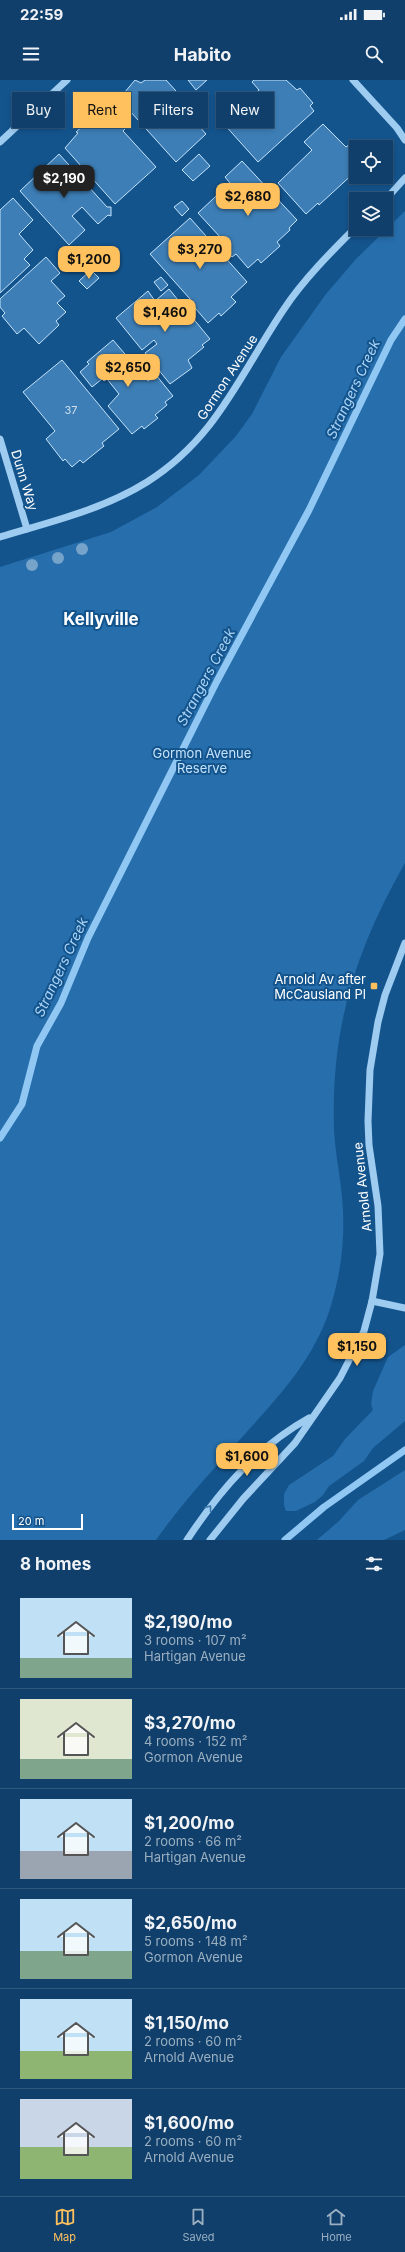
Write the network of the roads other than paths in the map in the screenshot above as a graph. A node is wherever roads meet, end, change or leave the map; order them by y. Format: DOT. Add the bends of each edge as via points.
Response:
graph roads {
  1 [pos="67,80"];
  2 [pos="353,80"];
  3 [pos="405,140"];
  4 [pos="0,142"];
  5 [pos="405,178"];
  6 [pos="392,192"];
  7 [pos="349,235"];
  8 [pos="0,439"];
  9 [pos="27,529"];
  10 [pos="0,537"];
  11 [pos="405,944"];
  12 [pos="372,1301"];
  13 [pos="405,1308"];
  14 [pos="311,1417"];
  15 [pos="187,1540"];
  16 [pos="210,1540"];
  1 -- 4 [label="street"];
  2 -- 3 [label="street"];
  5 -- 6 [label="street"];
  7 -- 9 [label="street, Gormon Avenue" via="286,306 219,415 190,448 170,466 123,496 98,507"];
  8 -- 9 [label="street, Dunn Way"];
  9 -- 10 [label="street, Gormon Avenue"];
  11 -- 12 [label="street, Arnold Avenue" via="385,996 370,1070 369,1146 380,1229 378,1268"];
  12 -- 13 [label="street"];
  12 -- 14 [label="street, Arnold Avenue" via="364,1331 353,1355 340,1378"];
  15 -- 14 [label="street, Arnold Avenue, one-way" via="218,1496 254,1456 285,1431"];
  14 -- 16 [label="street, Arnold Avenue" via="282,1458 243,1499"];
}
